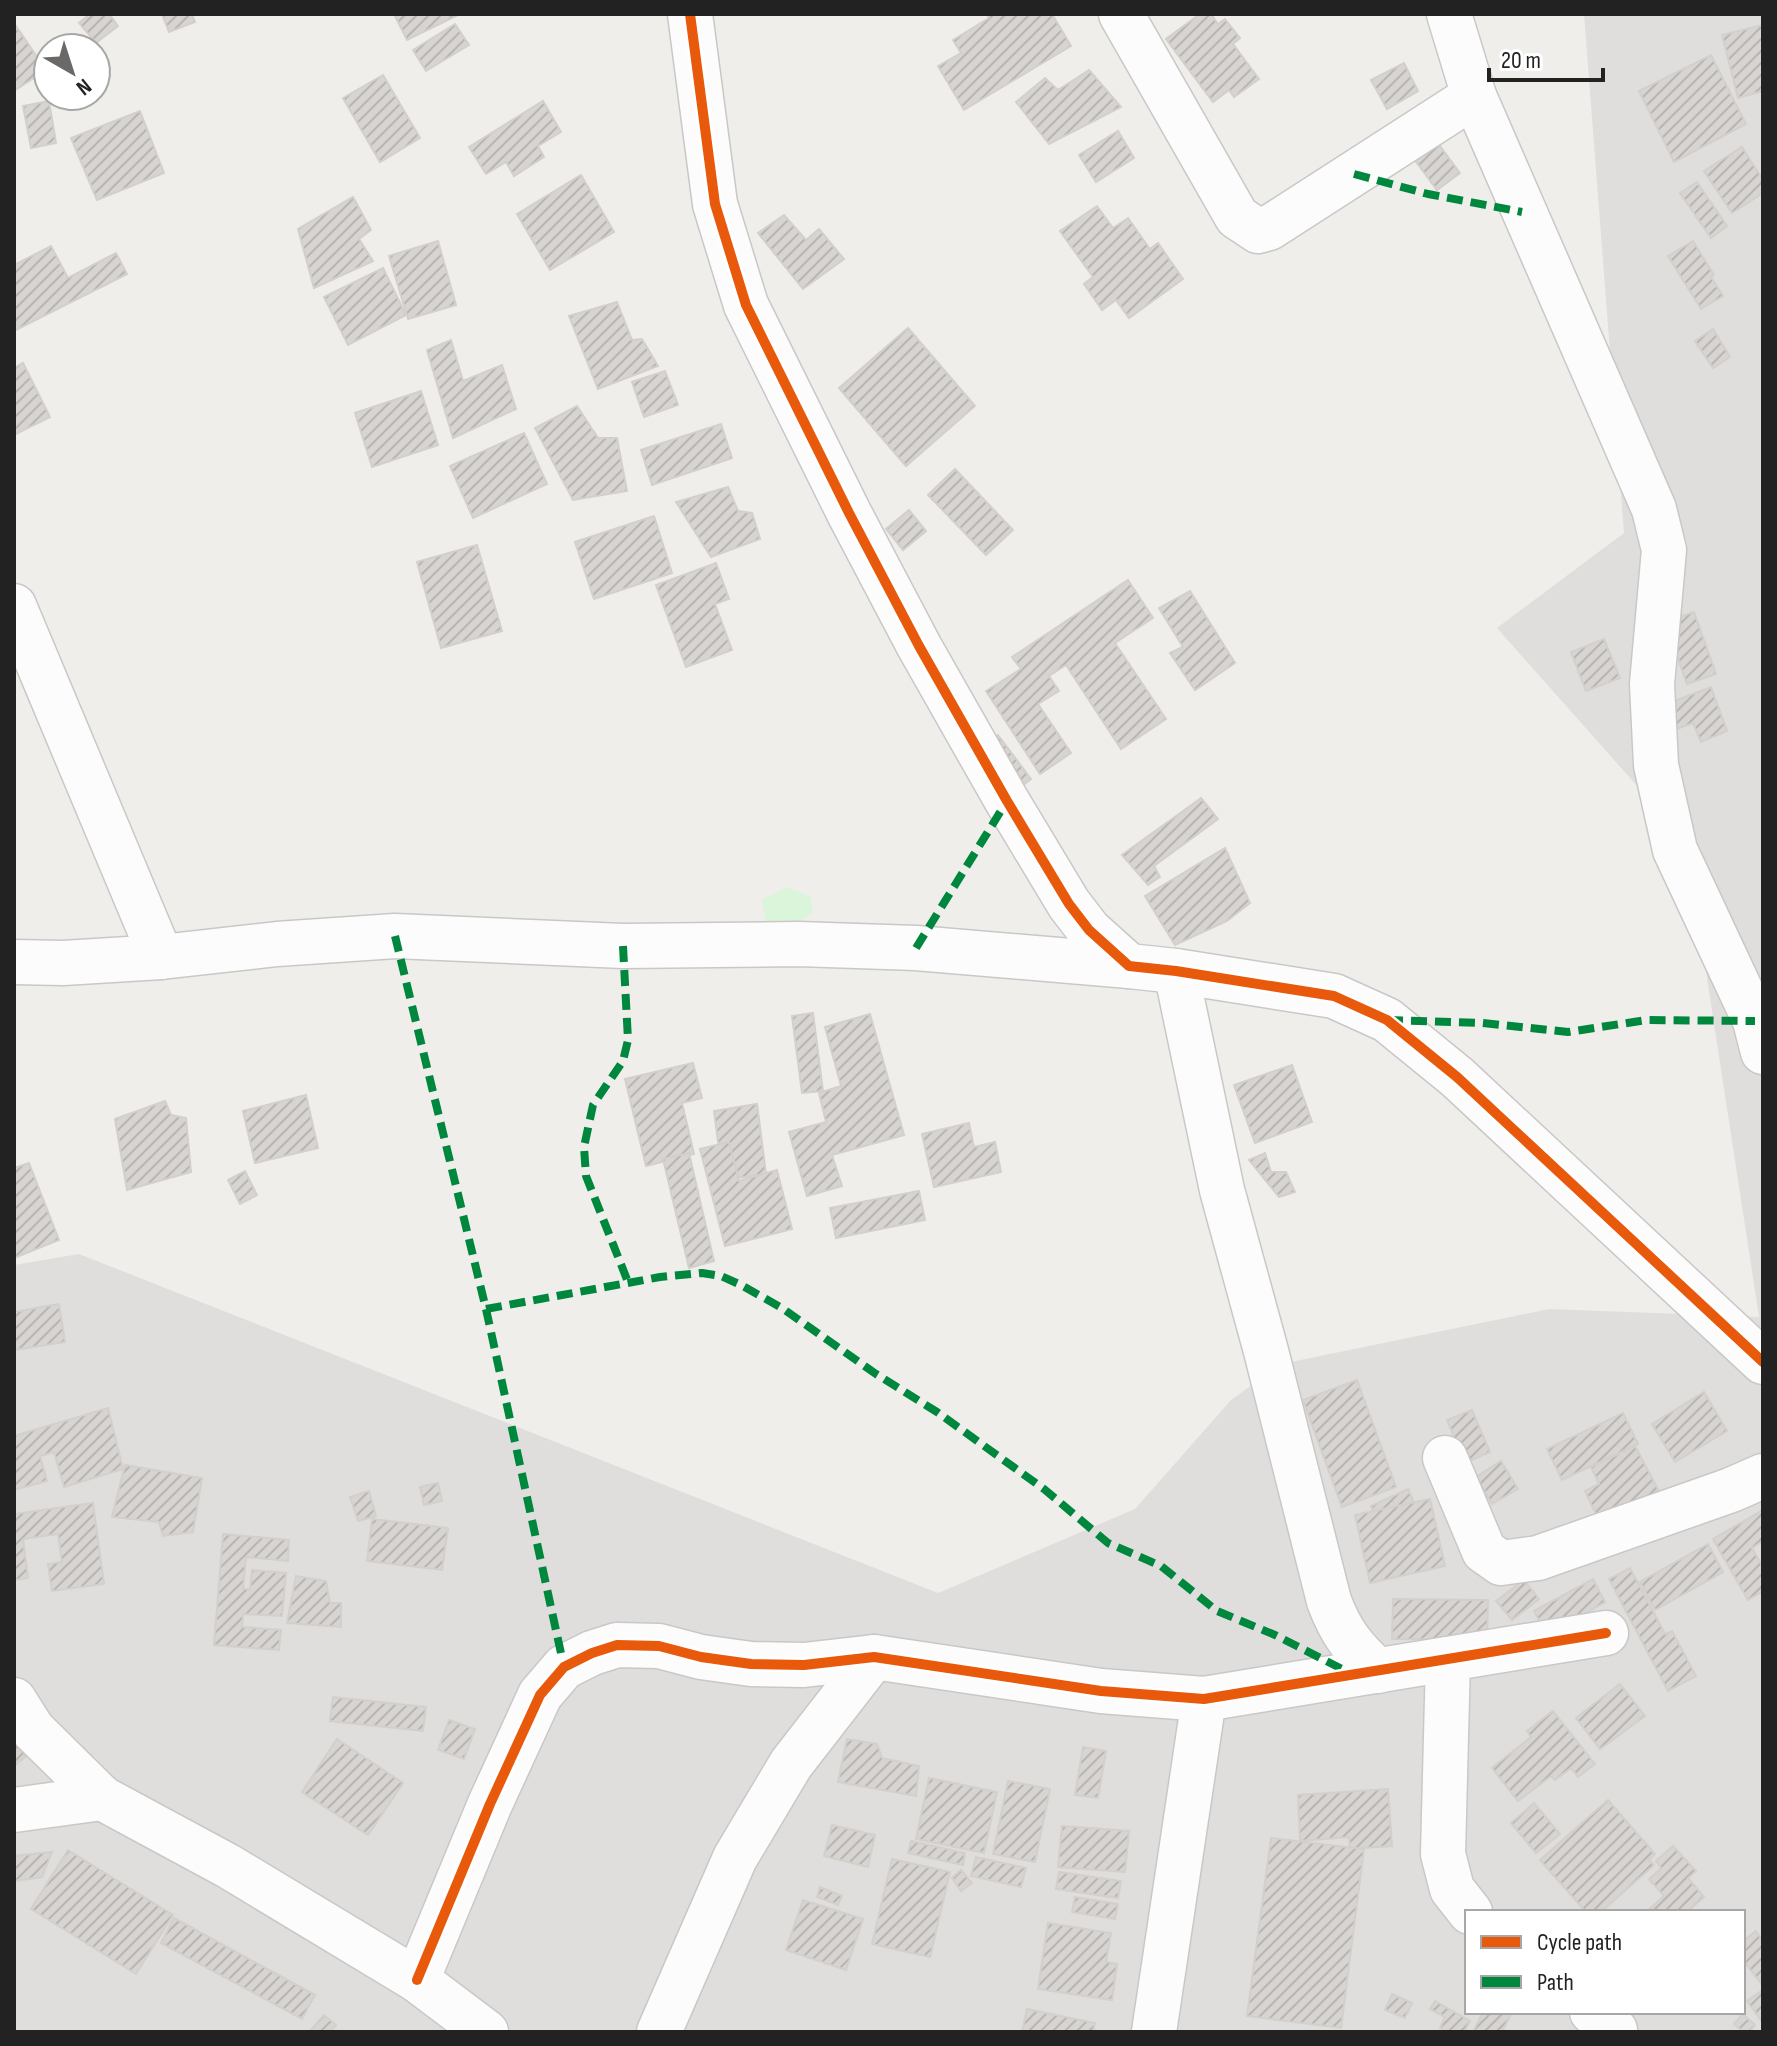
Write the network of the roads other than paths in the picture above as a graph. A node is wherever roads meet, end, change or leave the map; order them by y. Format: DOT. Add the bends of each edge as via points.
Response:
graph roads {
  1 [pos="690,14"];
  2 [pos="1121,14"];
  3 [pos="1449,14"];
  4 [pos="1474,96"];
  5 [pos="14,606"];
  6 [pos="161,957"];
  7 [pos="14,962"];
  8 [pos="1129,966"];
  9 [pos="1176,971"];
  10 [pos="1763,1052"];
  11 [pos="1763,1362"];
  12 [pos="1445,1458"];
  13 [pos="1763,1476"];
  14 [pos="1606,1633"];
  15 [pos="874,1657"];
  16 [pos="1448,1659"];
  17 [pos="1378,1671"];
  18 [pos="1204,1699"];
  19 [pos="14,1700"];
  20 [pos="102,1798"];
  21 [pos="14,1810"];
  22 [pos="1468,1910"];
  23 [pos="417,1980"];
  24 [pos="486,2032"];
  25 [pos="659,2032"];
  26 [pos="1154,2032"];
  1 -- 8 [label="street" via="715,204 746,305 898,606 1007,801 1069,904"];
  2 -- 4 [label="street" via="1237,217 1258,231"];
  3 -- 4 [label="street"];
  4 -- 10 [label="street" via="1654,509 1664,550 1652,684 1656,765 1675,850 1755,1021"];
  5 -- 6 [label="street"];
  6 -- 7 [label="street"];
  6 -- 8 [label="street" via="395,936 623,946 916,948"];
  8 -- 9 [label="street"];
  9 -- 11 [label="street" via="1334,996 1387,1020 1457,1077"];
  9 -- 17 [label="street" via="1222,1190 1329,1601 1339,1628"];
  12 -- 13 [label="street" via="1484,1551 1501,1563 1538,1558"];
  14 -- 16 [label="street"];
  15 -- 18 [label="street" via="1101,1691"];
  15 -- 23 [label="street" via="804,1665 751,1664 659,1646 617,1645 564,1667 540,1695"];
  15 -- 25 [label="street" via="791,1764 735,1858"];
  16 -- 17 [label="street"];
  16 -- 22 [label="street" via="1443,1854 1452,1889"];
  17 -- 18 [label="street"];
  18 -- 26 [label="street"];
  19 -- 20 [label="street" via="33,1730"];
  20 -- 21 [label="street"];
  20 -- 23 [label="street" via="228,1866"];
  23 -- 24 [label="street"];
}
